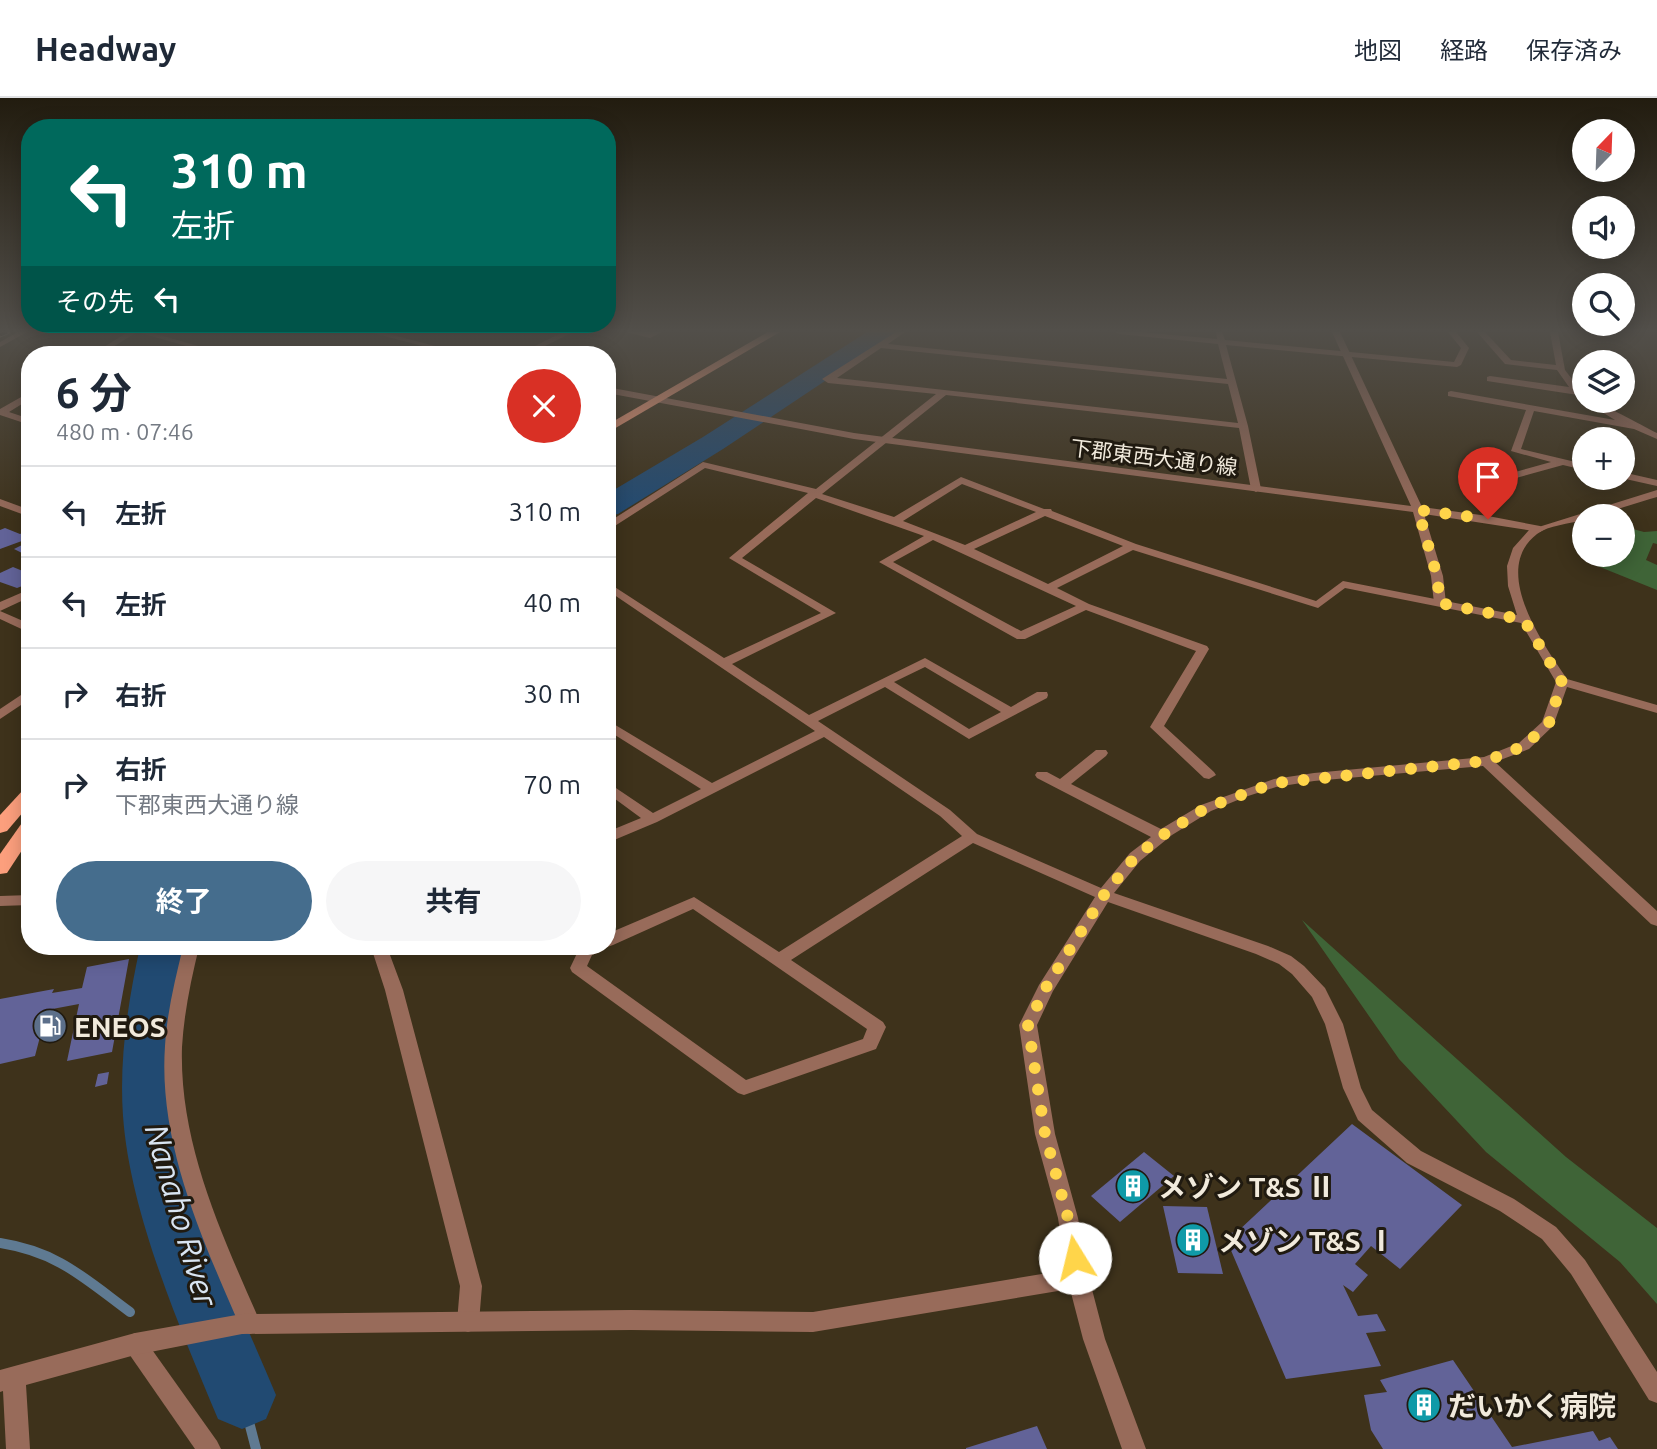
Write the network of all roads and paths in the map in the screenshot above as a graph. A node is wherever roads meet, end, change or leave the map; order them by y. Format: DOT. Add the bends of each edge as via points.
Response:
graph roads {
  1 [pos="630,395"];
  2 [pos="642,395"];
  3 [pos="666,395"];
  4 [pos="940,395"];
  5 [pos="962,395"];
  6 [pos="1235,395"];
  7 [pos="1365,395"];
  8 [pos="1457,395"];
  9 [pos="639,397"];
  10 [pos="21,400"];
  11 [pos="656,401"];
  12 [pos="1531,408"];
  13 [pos="616,411"];
  14 [pos="1,412"];
  15 [pos="1607,413"];
  16 [pos="21,419"];
  17 [pos="616,425"];
  18 [pos="1243,426"];
  19 [pos="1639,427"];
  20 [pos="1657,436"];
  21 [pos="883,440"];
  22 [pos="1563,462"];
  23 [pos="1572,464"];
  24 [pos="1635,478"];
  25 [pos="1491,482"];
  26 [pos="1657,483"];
  27 [pos="1256,489"];
  28 [pos="814,493"];
  29 [pos="1657,493"];
  30 [pos="0,502"];
  31 [pos="21,510"];
  32 [pos="1418,510"];
  33 [pos="1048,511"];
  34 [pos="895,521"];
  35 [pos="616,522"];
  36 [pos="1540,529"];
  37 [pos="932,536"];
  38 [pos="1132,545"];
  39 [pos="965,549"];
  40 [pos="1051,587"];
  41 [pos="616,591"];
  42 [pos="21,596"];
  43 [pos="1440,603"];
  44 [pos="1085,606"];
  45 [pos="0,607"];
  46 [pos="0,615"];
  47 [pos="1524,620"];
  48 [pos="21,625"];
  49 [pos="723,663"];
  50 [pos="885,682"];
  51 [pos="1562,682"];
  52 [pos="1042,695"];
  53 [pos="21,700"];
  54 [pos="1657,709"];
  55 [pos="1011,712"];
  56 [pos="0,715"];
  57 [pos="808,721"];
  58 [pos="616,730"];
  59 [pos="824,732"];
  60 [pos="1101,753"];
  61 [pos="1486,761"];
  62 [pos="1042,775"];
  63 [pos="1209,775"];
  64 [pos="1062,785"];
  65 [pos="711,789"];
  66 [pos="616,793"];
  67 [pos="21,803"];
  68 [pos="652,819"];
  69 [pos="0,827"];
  70 [pos="616,834"];
  71 [pos="1162,836"];
  72 [pos="21,837"];
  73 [pos="972,837"];
  74 [pos="0,867"];
  75 [pos="1104,895"];
  76 [pos="21,900"];
  77 [pos="0,901"];
  78 [pos="1657,920"];
  79 [pos="616,938"];
  80 [pos="189,955"];
  81 [pos="382,955"];
  82 [pos="584,955"];
  83 [pos="778,960"];
  84 [pos="1078,1278"];
  85 [pos="468,1322"];
  86 [pos="246,1324"];
  87 [pos="135,1344"];
  88 [pos="7,1379"];
  89 [pos="1657,1392"];
  90 [pos="18,1449"];
  91 [pos="209,1449"];
  92 [pos="1134,1449"];
  1 -- 9 [label="street"];
  2 -- 9 [label="main road"];
  3 -- 11 [label="main road"];
  4 -- 21 [label="street"];
  5 -- 18 [label="street"];
  6 -- 18 [label="street"];
  7 -- 32 [label="street"];
  8 -- 12 [label="street"];
  9 -- 11 [label="street"];
  9 -- 13 [label="main road"];
  10 -- 14 [label="street"];
  11 -- 17 [label="main road"];
  11 -- 21 [label="street, 下郡東西大通り線"];
  12 -- 19 [label="street"];
  12 -- 22 [label="street" via="1517,449"];
  14 -- 16 [label="street"];
  15 -- 19 [label="street"];
  18 -- 27 [label="street"];
  19 -- 20 [label="street"];
  21 -- 27 [label="street, 下郡東西大通り線"];
  21 -- 28 [label="street"];
  22 -- 23 [label="street"];
  22 -- 25 [label="street"];
  24 -- 26 [label="street"];
  27 -- 32 [label="street, 下郡東西大通り線"];
  28 -- 34 [label="street"];
  28 -- 35 [label="street" via="703,465"];
  28 -- 49 [label="street" via="735,558 830,613"];
  29 -- 36 [label="street"];
  30 -- 31 [label="street"];
  32 -- 36 [label="street, 下郡東西大通り線"];
  32 -- 43 [label="street"];
  33 -- 34 [label="street" via="961,480"];
  33 -- 38 [label="street"];
  33 -- 39 [label="street"];
  34 -- 37 [label="street"];
  36 -- 47 [label="street" via="1517,554 1512,576"];
  37 -- 39 [label="street"];
  37 -- 44 [label="street" via="885,562 1021,636"];
  38 -- 40 [label="street"];
  38 -- 43 [label="street" via="1318,605 1343,584"];
  39 -- 40 [label="street"];
  40 -- 44 [label="street"];
  41 -- 49 [label="street"];
  42 -- 45 [label="street"];
  43 -- 47 [label="street"];
  44 -- 63 [label="street" via="1203,649 1157,727"];
  46 -- 48 [label="street"];
  47 -- 51 [label="street"];
  49 -- 57 [label="street"];
  50 -- 55 [label="street" via="925,662"];
  50 -- 55 [label="street" via="969,735"];
  50 -- 57 [label="street"];
  51 -- 54 [label="street"];
  51 -- 61 [label="street" via="1549,723 1524,746"];
  52 -- 55 [label="street"];
  53 -- 56 [label="street"];
  57 -- 59 [label="street"];
  58 -- 65 [label="street"];
  59 -- 65 [label="street"];
  59 -- 73 [label="street"];
  60 -- 64 [label="street"];
  61 -- 71 [label="street" via="1274,783 1206,808"];
  61 -- 78 [label="street"];
  62 -- 64 [label="street"];
  64 -- 71 [label="street"];
  65 -- 68 [label="street"];
  66 -- 68 [label="street"];
  67 -- 69 [label="main road"];
  68 -- 70 [label="street"];
  71 -- 75 [label="street" via="1135,857"];
  72 -- 74 [label="main road"];
  73 -- 75 [label="street"];
  73 -- 83 [label="street"];
  75 -- 84 [label="street" via="1028,1025 1045,1134 1068,1218"];
  75 -- 89 [label="street" via="1262,950 1298,970 1319,993 1334,1024 1352,1088 1365,1115 1414,1157 1507,1205 1549,1233 1578,1267"];
  76 -- 77 [label="street"];
  79 -- 83 [label="street" via="694,902"];
  80 -- 86 [label="street" via="176,1007 173,1063 178,1125 192,1183"];
  81 -- 85 [label="street" via="471,1286"];
  82 -- 83 [label="street" via="578,968 744,1088 870,1044 877,1027"];
  84 -- 85 [label="street" via="813,1322"];
  84 -- 92 [label="street" via="1094,1339"];
  85 -- 86 [label="street"];
  86 -- 87 [label="street"];
  87 -- 88 [label="street"];
  87 -- 91 [label="street"];
  88 -- 90 [label="street"];
}
